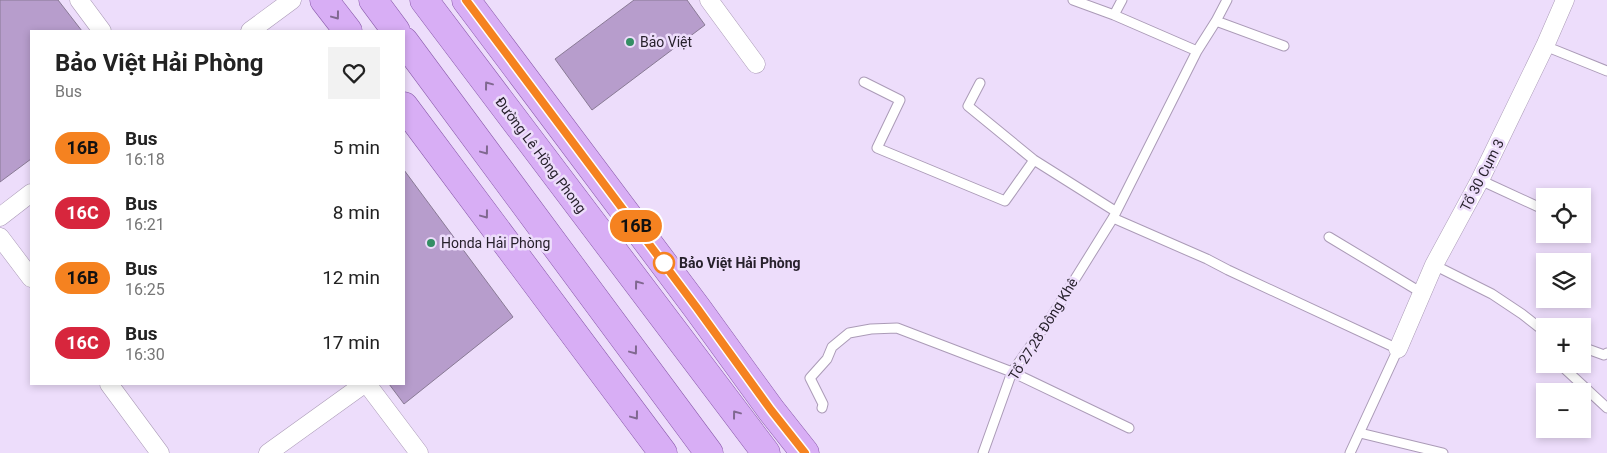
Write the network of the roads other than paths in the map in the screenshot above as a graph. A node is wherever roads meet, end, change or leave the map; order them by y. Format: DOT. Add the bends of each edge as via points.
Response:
graph roads {
  1 [pos="79,0"];
  2 [pos="292,0"];
  3 [pos="324,0"];
  4 [pos="373,0"];
  5 [pos="424,0"];
  6 [pos="466,0"];
  7 [pos="709,0"];
  8 [pos="1073,0"];
  9 [pos="1122,0"];
  10 [pos="1227,0"];
  11 [pos="1565,0"];
  12 [pos="1114,15"];
  13 [pos="1216,21"];
  14 [pos="101,30"];
  15 [pos="251,30"];
  16 [pos="347,30"];
  17 [pos="395,30"];
  18 [pos="405,42"];
  19 [pos="1284,46"];
  20 [pos="1545,46"];
  21 [pos="1197,51"];
  22 [pos="756,64"];
  23 [pos="1607,71"];
  24 [pos="864,82"];
  25 [pos="980,82"];
  26 [pos="405,107"];
  27 [pos="1034,160"];
  28 [pos="1480,180"];
  29 [pos="30,195"];
  30 [pos="1536,206"];
  31 [pos="1114,215"];
  32 [pos="0,217"];
  33 [pos="0,237"];
  34 [pos="1329,237"];
  35 [pos="1434,264"];
  36 [pos="30,277"];
  37 [pos="1422,293"];
  38 [pos="1536,325"];
  39 [pos="1398,349"];
  40 [pos="1591,350"];
  41 [pos="1607,353"];
  42 [pos="1012,372"];
  43 [pos="1569,373"];
  44 [pos="110,385"];
  45 [pos="364,385"];
  46 [pos="366,385"];
  47 [pos="822,408"];
  48 [pos="1607,408"];
  49 [pos="1129,428"];
  50 [pos="1360,433"];
  51 [pos="160,453"];
  52 [pos="268,453"];
  53 [pos="419,453"];
  54 [pos="663,453"];
  55 [pos="710,453"];
  56 [pos="766,453"];
  57 [pos="805,453"];
  58 [pos="983,453"];
  59 [pos="1350,453"];
  60 [pos="1443,453"];
  1 -- 14 [label="street"];
  2 -- 15 [label="street"];
  3 -- 16 [label="main road, one-way"];
  4 -- 17 [label="main road"];
  56 -- 5 [label="main road, Đường Lê Hồng Phong, one-way"];
  6 -- 57 [label="main road"];
  7 -- 22 [label="street"];
  8 -- 12 [label="lane"];
  9 -- 12 [label="lane"];
  10 -- 13 [label="lane, Tổ 27,28 Đông Khê"];
  11 -- 20 [label="street, Tổ 30 Cụm 3"];
  12 -- 21 [label="lane"];
  13 -- 19 [label="lane"];
  13 -- 21 [label="lane, Tổ 27,28 Đông Khê"];
  18 -- 55 [label="main road, one-way"];
  20 -- 23 [label="lane"];
  20 -- 28 [label="street, Tổ 30 Cụm 3"];
  21 -- 31 [label="lane, Tổ 27,28 Đông Khê"];
  24 -- 27 [label="lane" via="900,100 877,148 1006,201"];
  25 -- 27 [label="lane" via="968,106"];
  26 -- 54 [label="main road, one-way"];
  27 -- 31 [label="lane"];
  28 -- 30 [label="lane"];
  28 -- 35 [label="street, Tổ 30 Cụm 3"];
  29 -- 32 [label="street"];
  31 -- 39 [label="lane"];
  31 -- 42 [label="lane, Tổ 27,28 Đông Khê" via="1052,316"];
  33 -- 36 [label="street"];
  34 -- 37 [label="lane"];
  35 -- 37 [label="street, Tổ 30 Cụm 3"];
  35 -- 38 [label="lane" via="1492,294"];
  37 -- 39 [label="street, Tổ 30 Cụm 3"];
  39 -- 50 [label="lane, Tổ 30 Cụm 3"];
  40 -- 41 [label="lane"];
  42 -- 47 [label="lane" via="897,328 856,331 848,333 832,347 827,360 810,378"];
  42 -- 49 [label="lane"];
  42 -- 58 [label="lane, Tổ 27,28 Đông Khê"];
  43 -- 48 [label="lane"];
  44 -- 51 [label="street"];
  45 -- 52 [label="street"];
  46 -- 53 [label="street"];
  50 -- 59 [label="lane, Tổ 30 Cụm 3"];
  50 -- 60 [label="lane"];
}
